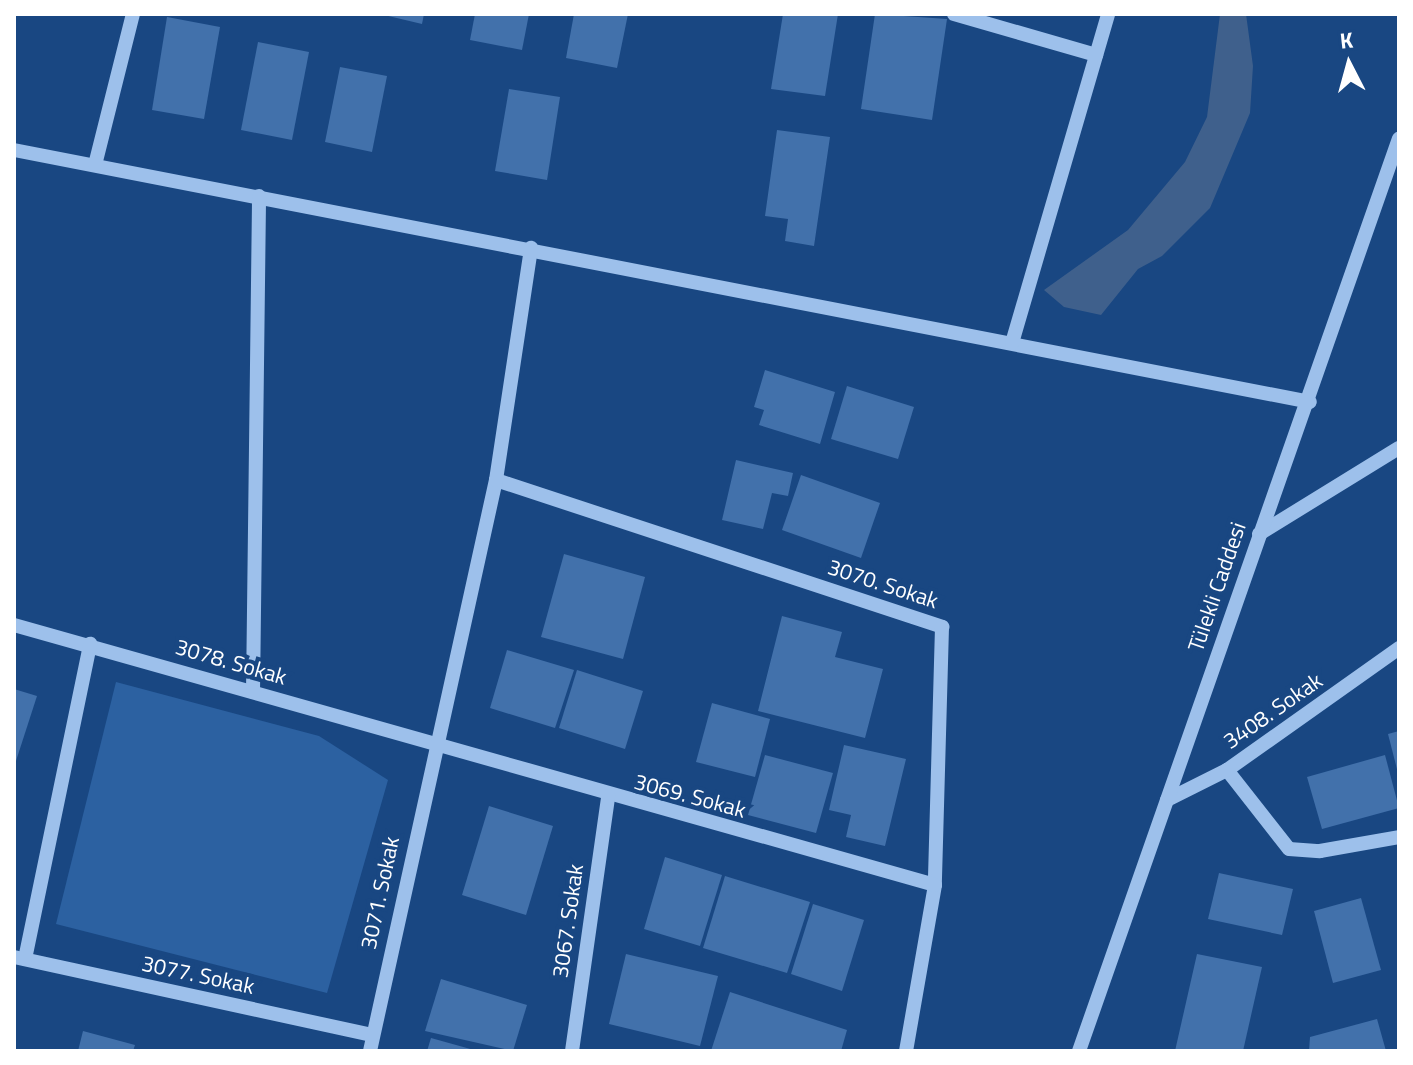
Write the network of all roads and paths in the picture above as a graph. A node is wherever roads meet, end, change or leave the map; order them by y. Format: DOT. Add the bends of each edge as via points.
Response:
graph roads {
  1 [pos="133,14"];
  2 [pos="954,14"];
  3 [pos="1108,14"];
  4 [pos="1096,55"];
  5 [pos="1399,138"];
  6 [pos="14,150"];
  7 [pos="95,165"];
  8 [pos="259,196"];
  9 [pos="531,248"];
  10 [pos="1012,343"];
  11 [pos="1310,402"];
  12 [pos="1399,448"];
  13 [pos="496,480"];
  14 [pos="1259,534"];
  15 [pos="14,625"];
  16 [pos="90,644"];
  17 [pos="1399,648"];
  18 [pos="253,692"];
  19 [pos="434,744"];
  20 [pos="1227,770"];
  21 [pos="608,797"];
  22 [pos="1167,800"];
  23 [pos="1399,837"];
  24 [pos="935,885"];
  25 [pos="20,958"];
  26 [pos="373,1035"];
  27 [pos="370,1051"];
  28 [pos="572,1051"];
  29 [pos="906,1051"];
  30 [pos="1079,1051"];
  1 -- 7 [label="street"];
  2 -- 4 [label="street"];
  3 -- 4 [label="street"];
  4 -- 10 [label="street"];
  5 -- 11 [label="street, Tülekli Caddesi"];
  6 -- 7 [label="street"];
  7 -- 8 [label="street"];
  8 -- 9 [label="street"];
  8 -- 18 [label="street"];
  9 -- 10 [label="street"];
  9 -- 13 [label="street, 3071. Sokak"];
  10 -- 11 [label="street"];
  11 -- 14 [label="street, Tülekli Caddesi"];
  12 -- 14 [label="street"];
  13 -- 19 [label="street, 3071. Sokak"];
  13 -- 24 [label="street, 3070. Sokak" via="942,627"];
  14 -- 22 [label="street, Tülekli Caddesi"];
  15 -- 16 [label="street, 3078. Sokak"];
  16 -- 18 [label="street, 3078. Sokak"];
  16 -- 25 [label="street"];
  17 -- 20 [label="street, 3408. Sokak"];
  18 -- 19 [label="street, 3078. Sokak"];
  19 -- 21 [label="street, 3069. Sokak"];
  19 -- 26 [label="street, 3071. Sokak"];
  20 -- 22 [label="street, 3408. Sokak"];
  20 -- 23 [label="street" via="1289,849 1320,851"];
  21 -- 24 [label="street, 3069. Sokak"];
  21 -- 28 [label="street, 3067. Sokak"];
  22 -- 30 [label="street, Tülekli Caddesi"];
  24 -- 29 [label="street, 3070. Sokak"];
  25 -- 26 [label="street, 3077. Sokak"];
  26 -- 27 [label="street, 3071. Sokak"];
}
